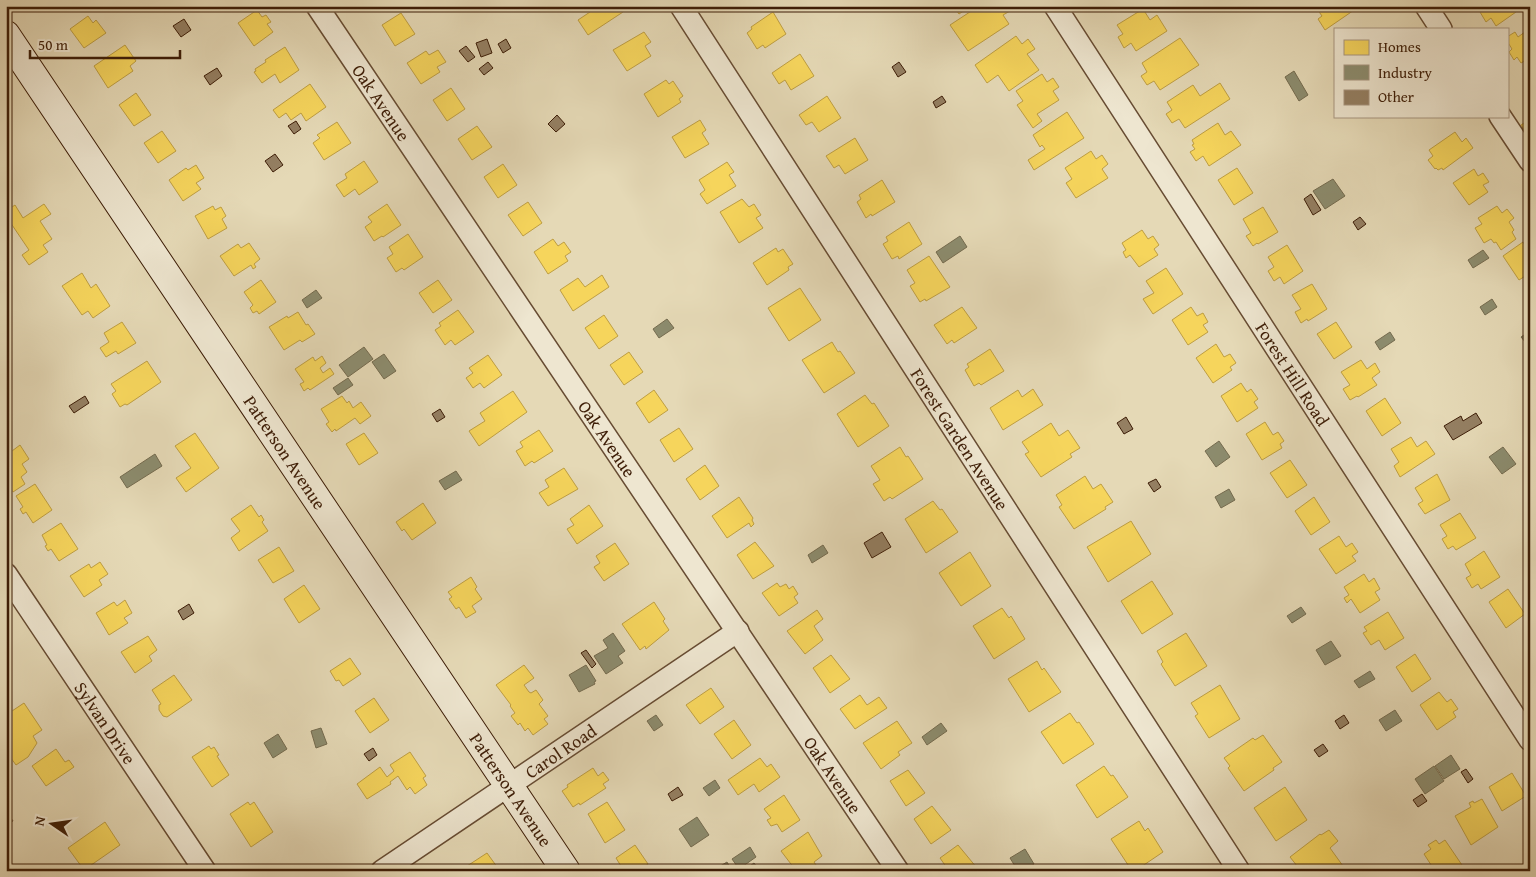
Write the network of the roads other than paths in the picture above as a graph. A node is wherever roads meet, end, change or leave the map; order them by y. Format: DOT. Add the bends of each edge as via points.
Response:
graph roads {
  1 [pos="317,6"];
  2 [pos="681,6"];
  3 [pos="1055,6"];
  4 [pos="1426,6"];
  5 [pos="1440,28"];
  6 [pos="6,35"];
  7 [pos="1501,118"];
  8 [pos="1530,161"];
  9 [pos="6,574"];
  10 [pos="738,631"];
  11 [pos="1530,740"];
  12 [pos="508,785"];
  13 [pos="205,871"];
  14 [pos="382,871"];
  15 [pos="566,871"];
  16 [pos="898,871"];
  17 [pos="1239,871"];
  1 -- 10 [label="street, Oak Avenue"];
  2 -- 17 [label="street, Forest Garden Avenue"];
  3 -- 11 [label="street, Forest Hill Road"];
  4 -- 5 [label="street"];
  6 -- 12 [label="main road, Patterson Avenue"];
  7 -- 8 [label="street"];
  9 -- 13 [label="street, Sylvan Drive"];
  10 -- 12 [label="street, Carol Road"];
  10 -- 16 [label="street, Oak Avenue"];
  12 -- 14 [label="street, Carol Road"];
  12 -- 15 [label="main road, Patterson Avenue"];
}
